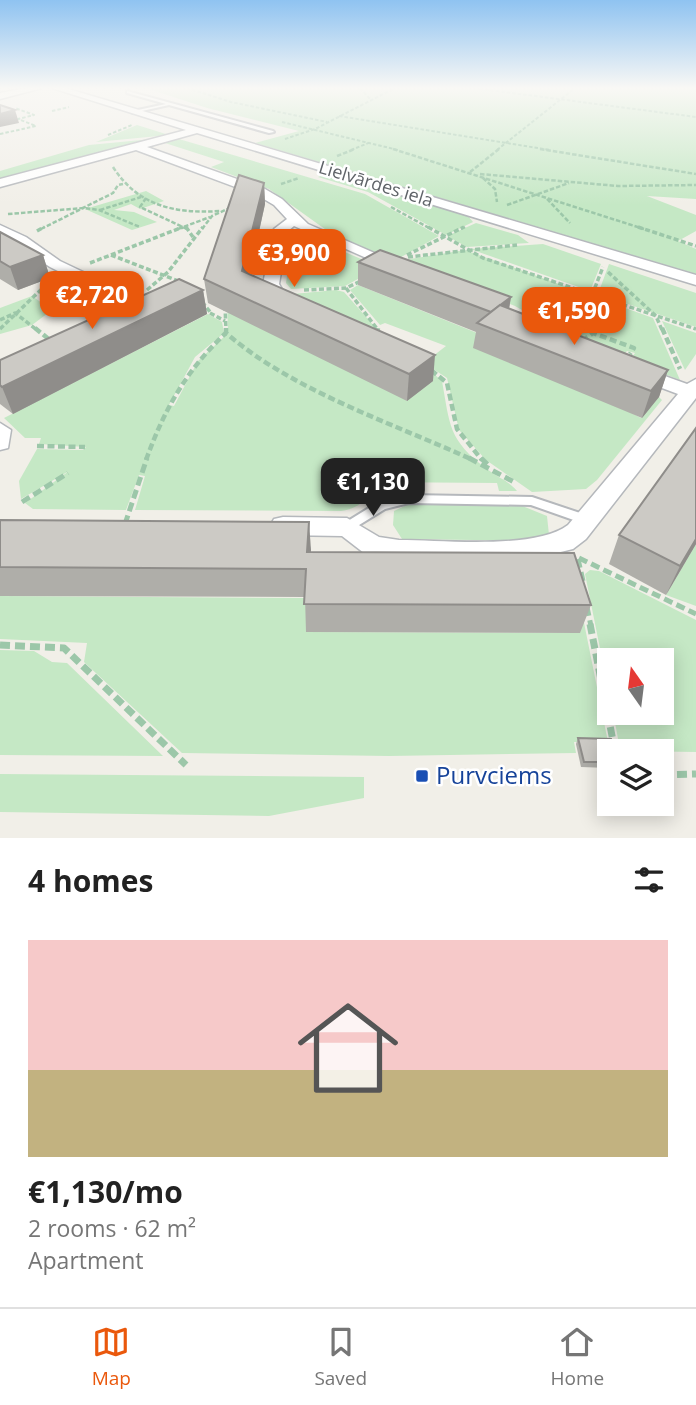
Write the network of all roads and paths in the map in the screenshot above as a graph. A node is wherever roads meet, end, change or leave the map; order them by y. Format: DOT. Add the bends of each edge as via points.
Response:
graph roads {
  1 [pos="28,127"];
  2 [pos="180,127"];
  3 [pos="252,127"];
  4 [pos="318,127"];
  5 [pos="405,127"];
  6 [pos="527,127"];
  7 [pos="314,129"];
  8 [pos="195,130"];
  9 [pos="271,132"];
  10 [pos="0,134"];
  11 [pos="372,142"];
  12 [pos="505,144"];
  13 [pos="135,146"];
  14 [pos="258,149"];
  15 [pos="313,165"];
  16 [pos="112,166"];
  17 [pos="293,171"];
  18 [pos="469,172"];
  19 [pos="696,174"];
  20 [pos="482,177"];
  21 [pos="0,183"];
  22 [pos="123,184"];
  23 [pos="696,185"];
  24 [pos="261,192"];
  25 [pos="144,197"];
  26 [pos="388,205"];
  27 [pos="84,208"];
  28 [pos="99,210"];
  29 [pos="224,210"];
  30 [pos="497,210"];
  31 [pos="0,214"];
  32 [pos="212,216"];
  33 [pos="293,221"];
  34 [pos="185,226"];
  35 [pos="139,227"];
  36 [pos="0,229"];
  37 [pos="443,236"];
  38 [pos="193,237"];
  39 [pos="21,240"];
  40 [pos="522,245"];
  41 [pos="696,246"];
  42 [pos="467,249"];
  43 [pos="110,255"];
  44 [pos="604,261"];
  45 [pos="397,267"];
  46 [pos="603,267"];
  47 [pos="62,268"];
  48 [pos="165,275"];
  49 [pos="696,280"];
  50 [pos="185,285"];
  51 [pos="196,295"];
  52 [pos="592,295"];
  53 [pos="134,303"];
  54 [pos="191,303"];
  55 [pos="309,309"];
  56 [pos="15,313"];
  57 [pos="211,313"];
  58 [pos="656,316"];
  59 [pos="0,320"];
  60 [pos="225,321"];
  61 [pos="106,327"];
  62 [pos="0,329"];
  63 [pos="696,329"];
  64 [pos="376,339"];
  65 [pos="574,347"];
  66 [pos="61,349"];
  67 [pos="422,366"];
  68 [pos="621,366"];
  69 [pos="693,389"];
  70 [pos="0,430"];
  71 [pos="0,443"];
  72 [pos="37,446"];
  73 [pos="85,447"];
  74 [pos="68,473"];
  75 [pos="22,502"];
  76 [pos="585,519"];
  77 [pos="125,525"];
  78 [pos="264,526"];
  79 [pos="347,527"];
  80 [pos="571,550"];
  81 [pos="696,614"];
  82 [pos="0,645"];
  83 [pos="612,739"];
  84 [pos="186,765"];
  85 [pos="696,774"];
  86 [pos="674,775"];
  1 -- 10 [label="path"];
  2 -- 8 [label="street, Lielvārdes iela"];
  3 -- 9 [label="lane"];
  4 -- 7 [label="path"];
  5 -- 12 [label="path"];
  6 -- 12 [label="path"];
  7 -- 11 [label="path"];
  7 -- 14 [label="path"];
  8 -- 13 [label="street"];
  8 -- 14 [label="street, Lielvārdes iela"];
  11 -- 15 [label="path"];
  11 -- 18 [label="path"];
  12 -- 18 [label="path"];
  12 -- 19 [label="path"];
  13 -- 21 [label="street"];
  13 -- 24 [label="street"];
  14 -- 15 [label="street, Lielvārdes iela"];
  15 -- 49 [label="street, Lielvārdes iela"];
  16 -- 22 [label="path"];
  17 -- 24 [label="path" via="306,175"];
  18 -- 20 [label="path"];
  18 -- 23 [label="path" via="618,186"];
  20 -- 30 [label="path" via="495,188"];
  20 -- 41 [label="path"];
  22 -- 25 [label="path"];
  22 -- 27 [label="path"];
  24 -- 29 [label="path"];
  24 -- 33 [label="street" via="278,202"];
  25 -- 28 [label="path"];
  25 -- 29 [label="path" via="183,211"];
  25 -- 34 [label="path" via="140,206"];
  26 -- 37 [label="path"];
  27 -- 28 [label="path"];
  27 -- 31 [label="path"];
  27 -- 39 [label="path"];
  28 -- 35 [label="path"];
  29 -- 32 [label="path"];
  32 -- 34 [label="path"];
  32 -- 38 [label="path"];
  33 -- 45 [label="street"];
  33 -- 55 [label="street" via="281,229 271,284 277,294"];
  34 -- 38 [label="path"];
  34 -- 43 [label="path"];
  36 -- 39 [label="street"];
  37 -- 42 [label="path"];
  37 -- 42 [label="path" via="404,257"];
  38 -- 48 [label="path"];
  39 -- 47 [label="street"];
  40 -- 42 [label="path"];
  42 -- 52 [label="path"];
  43 -- 47 [label="path"];
  43 -- 48 [label="path"];
  44 -- 46 [label="path"];
  45 -- 64 [label="path" via="346,289 378,327"];
  46 -- 52 [label="path"];
  46 -- 58 [label="path"];
  47 -- 53 [label="street"];
  47 -- 56 [label="path"];
  48 -- 50 [label="path"];
  48 -- 53 [label="path"];
  51 -- 57 [label="path"];
  52 -- 58 [label="path"];
  53 -- 61 [label="street" via="136,309 128,316"];
  54 -- 57 [label="path"];
  56 -- 59 [label="path"];
  56 -- 62 [label="path"];
  56 -- 66 [label="path"];
  57 -- 60 [label="path"];
  58 -- 63 [label="path"];
  58 -- 69 [label="path"];
  65 -- 68 [label="path" via="593,333 634,348"];
  67 -- 77 [label="path" via="447,383 451,421 461,440 491,468 320,391 254,357 226,333 200,355 176,394 146,461"];
  68 -- 69 [label="street"];
  69 -- 76 [label="street"];
  70 -- 71 [label="street"];
  72 -- 73 [label="path"];
  74 -- 75 [label="path"];
  76 -- 79 [label="lane" via="533,501 409,499 381,506"];
  76 -- 80 [label="street"];
  78 -- 79 [label="street"];
  79 -- 80 [label="street" via="373,546 399,550"];
  80 -- 81 [label="path"];
  80 -- 83 [label="path"];
  82 -- 84 [label="path" via="64,648"];
  85 -- 86 [label="path"];
}
